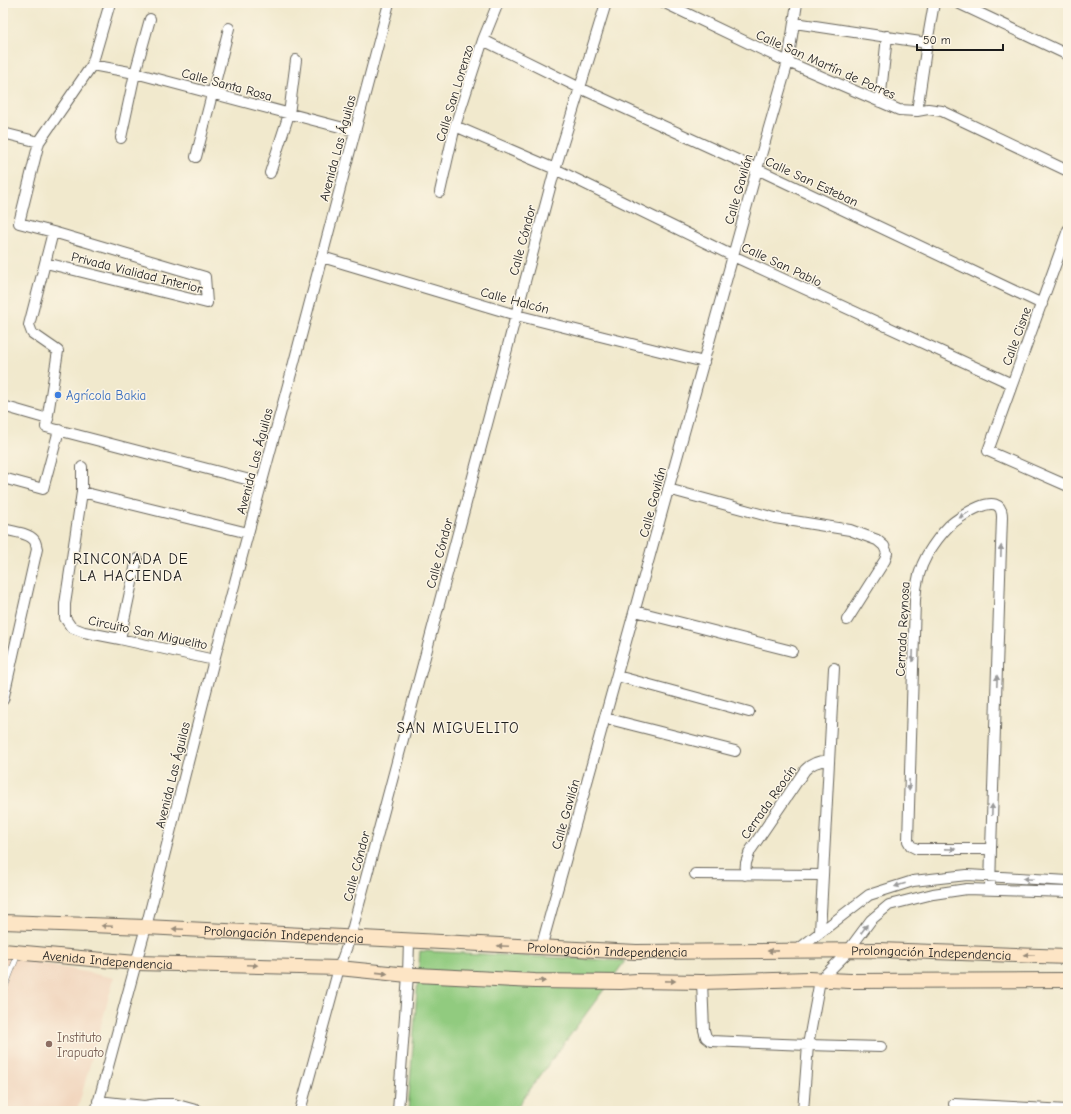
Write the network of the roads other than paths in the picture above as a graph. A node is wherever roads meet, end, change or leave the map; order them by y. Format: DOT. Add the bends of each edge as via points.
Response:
graph roads {
  1 [pos="110,3"];
  2 [pos="388,3"];
  3 [pos="498,3"];
  4 [pos="606,3"];
  5 [pos="665,3"];
  6 [pos="798,3"];
  7 [pos="934,3"];
  8 [pos="958,3"];
  9 [pos="150,20"];
  10 [pos="795,22"];
  11 [pos="229,28"];
  12 [pos="887,36"];
  13 [pos="483,40"];
  14 [pos="926,43"];
  15 [pos="1068,55"];
  16 [pos="296,60"];
  17 [pos="788,62"];
  18 [pos="92,65"];
  19 [pos="135,73"];
  20 [pos="580,88"];
  21 [pos="212,92"];
  22 [pos="880,102"];
  23 [pos="917,111"];
  24 [pos="289,114"];
  25 [pos="455,126"];
  26 [pos="355,131"];
  27 [pos="3,133"];
  28 [pos="121,138"];
  29 [pos="39,142"];
  30 [pos="196,157"];
  31 [pos="555,169"];
  32 [pos="757,169"];
  33 [pos="1068,170"];
  34 [pos="270,173"];
  35 [pos="440,192"];
  36 [pos="1068,230"];
  37 [pos="53,232"];
  38 [pos="733,256"];
  39 [pos="322,257"];
  40 [pos="46,263"];
  41 [pos="1042,304"];
  42 [pos="516,315"];
  43 [pos="704,362"];
  44 [pos="1012,384"];
  45 [pos="3,406"];
  46 [pos="48,419"];
  47 [pos="59,430"];
  48 [pos="82,467"];
  49 [pos="3,478"];
  50 [pos="261,483"];
  51 [pos="1068,486"];
  52 [pos="668,489"];
  53 [pos="82,492"];
  54 [pos="3,529"];
  55 [pos="248,533"];
  56 [pos="137,559"];
  57 [pos="635,610"];
  58 [pos="847,620"];
  59 [pos="120,639"];
  60 [pos="792,651"];
  61 [pos="214,660"];
  62 [pos="834,668"];
  63 [pos="616,676"];
  64 [pos="3,700"];
  65 [pos="749,712"];
  66 [pos="605,718"];
  67 [pos="735,751"];
  68 [pos="829,761"];
  69 [pos="991,850"];
  70 [pos="695,874"];
  71 [pos="745,875"];
  72 [pos="823,875"];
  73 [pos="1068,875"];
  74 [pos="990,877"];
  75 [pos="1068,881"];
  76 [pos="990,889"];
  77 [pos="1068,892"];
  78 [pos="3,922"];
  79 [pos="146,927"];
  80 [pos="820,932"];
  81 [pos="350,938"];
  82 [pos="409,941"];
  83 [pos="541,948"];
  84 [pos="849,950"];
  85 [pos="3,951"];
  86 [pos="796,951"];
  87 [pos="19,953"];
  88 [pos="1068,957"];
  89 [pos="136,963"];
  90 [pos="213,964"];
  91 [pos="339,968"];
  92 [pos="408,975"];
  93 [pos="820,980"];
  94 [pos="1068,980"];
  95 [pos="702,982"];
  96 [pos="3,992"];
  97 [pos="808,1045"];
  98 [pos="881,1047"];
  99 [pos="954,1104"];
  100 [pos="97,1106"];
  101 [pos="1068,1110"];
  102 [pos="199,1111"];
  103 [pos="300,1111"];
  104 [pos="398,1111"];
  105 [pos="803,1111"];
  1 -- 18 [label="street"];
  2 -- 26 [label="street, Avenida Las Águilas"];
  3 -- 13 [label="street, Calle San Lorenzo"];
  4 -- 20 [label="street, Calle Cóndor"];
  5 -- 17 [label="street, Calle San Martín de Porres"];
  6 -- 10 [label="street, Calle Gavilán"];
  7 -- 14 [label="street"];
  8 -- 15 [label="street"];
  9 -- 19 [label="street"];
  10 -- 12 [label="street"];
  10 -- 17 [label="street, Calle Gavilán"];
  11 -- 21 [label="street"];
  12 -- 14 [label="street"];
  12 -- 22 [label="street"];
  13 -- 20 [label="street, Calle San Esteban"];
  13 -- 25 [label="street, Calle San Lorenzo"];
  14 -- 23 [label="street"];
  16 -- 24 [label="street"];
  17 -- 22 [label="street, Calle San Martín de Porres"];
  17 -- 32 [label="street, Calle Gavilán"];
  18 -- 19 [label="street, Calle Santa Rosa"];
  18 -- 29 [label="street"];
  19 -- 21 [label="street, Calle Santa Rosa"];
  19 -- 28 [label="street"];
  20 -- 31 [label="street, Calle Cóndor"];
  20 -- 32 [label="street, Calle San Esteban"];
  21 -- 24 [label="street, Calle Santa Rosa"];
  21 -- 30 [label="street"];
  22 -- 23 [label="street, Calle San Martín de Porres" via="899,110"];
  23 -- 33 [label="street, Calle San Martín de Porres" via="942,111"];
  24 -- 26 [label="street, Calle Santa Rosa"];
  24 -- 34 [label="street"];
  25 -- 31 [label="street, Calle San Pablo"];
  25 -- 35 [label="street, Calle San Lorenzo"];
  26 -- 39 [label="street, Avenida Las Águilas"];
  27 -- 29 [label="street"];
  29 -- 37 [label="street, Privada Vialidad Interior" via="19,223"];
  31 -- 38 [label="street, Calle San Pablo"];
  31 -- 42 [label="street, Calle Cóndor"];
  32 -- 38 [label="street, Calle Gavilán"];
  32 -- 41 [label="street, Calle San Esteban"];
  36 -- 41 [label="street, Calle Cisne"];
  37 -- 40 [label="street"];
  37 -- 40 [label="street, Privada Vialidad Interior" via="205,277 207,303"];
  38 -- 43 [label="street, Calle Gavilán"];
  38 -- 44 [label="street, Calle San Pablo"];
  39 -- 42 [label="street, Calle Halcón"];
  39 -- 50 [label="street, Avenida Las Águilas"];
  40 -- 46 [label="street" via="29,325 32,333 58,351"];
  41 -- 44 [label="street, Calle Cisne"];
  42 -- 43 [label="street, Calle Halcón"];
  42 -- 81 [label="street, Calle Cóndor"];
  43 -- 52 [label="street, Calle Gavilán"];
  44 -- 51 [label="street, Calle Cisne" via="988,451"];
  45 -- 46 [label="street"];
  46 -- 47 [label="street" via="46,427"];
  47 -- 49 [label="street" via="43,489"];
  47 -- 50 [label="street"];
  48 -- 53 [label="street, Circuito San Miguelito"];
  50 -- 55 [label="street, Avenida Las Águilas"];
  52 -- 57 [label="street, Calle Gavilán"];
  52 -- 58 [label="street" via="775,518 850,530 877,540 887,553 885,560"];
  53 -- 55 [label="street"];
  53 -- 59 [label="street, Circuito San Miguelito" via="65,618 71,626 84,632"];
  54 -- 64 [label="street" via="30,537 36,543 37,549"];
  55 -- 61 [label="street, Avenida Las Águilas"];
  56 -- 59 [label="street"];
  57 -- 60 [label="street"];
  57 -- 63 [label="street, Calle Gavilán"];
  59 -- 61 [label="street, Circuito San Miguelito"];
  61 -- 79 [label="street, Avenida Las Águilas"];
  62 -- 68 [label="street"];
  63 -- 65 [label="street"];
  63 -- 66 [label="street, Calle Gavilán"];
  66 -- 67 [label="street"];
  66 -- 83 [label="street, Calle Gavilán"];
  68 -- 71 [label="street, Cerrada Reocín" via="815,763 805,770 750,851"];
  68 -- 72 [label="street"];
  69 -- 69 [label="street, Cerrada Reynosa, one-way" via="1002,514 996,505 988,503 967,512 949,526 927,554 918,578 915,600 908,840 916,849"];
  69 -- 74 [label="street, Cerrada Reynosa"];
  70 -- 71 [label="street"];
  71 -- 72 [label="street"];
  72 -- 80 [label="street"];
  73 -- 75 [label="street"];
  75 -- 74 [label="street, one-way"];
  74 -- 76 [label="street, Cerrada Reynosa"];
  74 -- 80 [label="street, one-way" via="967,875 913,881 869,895"];
  75 -- 77 [label="street"];
  76 -- 77 [label="street"];
  84 -- 76 [label="street, one-way" via="871,920 889,905 933,894 967,889"];
  79 -- 78 [label="street, one-way"];
  81 -- 79 [label="street, Prolongación Independencia, one-way"];
  79 -- 89 [label="street, Avenida Las Águilas"];
  80 -- 86 [label="street"];
  81 -- 82 [label="street, Prolongación Independencia"];
  81 -- 91 [label="street, Calle Cóndor"];
  83 -- 82 [label="street, Prolongación Independencia, one-way"];
  82 -- 92 [label="street"];
  86 -- 83 [label="street, Prolongación Independencia, one-way" via="636,952"];
  84 -- 86 [label="street, Prolongación Independencia"];
  88 -- 84 [label="street, Prolongación Independencia, one-way"];
  84 -- 93 [label="street"];
  85 -- 87 [label="street, Avenida Independencia"];
  87 -- 89 [label="street, Avenida Independencia"];
  87 -- 96 [label="lane"];
  89 -- 90 [label="street, Avenida Independencia"];
  89 -- 100 [label="street, Avenida Las Águilas"];
  90 -- 91 [label="street, Prolongación Independencia, one-way"];
  91 -- 92 [label="street, Prolongación Independencia, one-way"];
  91 -- 103 [label="street, Calle Cóndor"];
  92 -- 95 [label="street, Prolongación Independencia, one-way" via="535,981"];
  92 -- 104 [label="street"];
  93 -- 94 [label="street, Prolongación Independencia"];
  93 -- 95 [label="street, Prolongación Independencia"];
  93 -- 97 [label="street"];
  95 -- 97 [label="street" via="704,1030 706,1037 711,1041"];
  97 -- 98 [label="street"];
  97 -- 105 [label="street"];
  99 -- 101 [label="street"];
  100 -- 102 [label="street" via="174,1104"];
}
